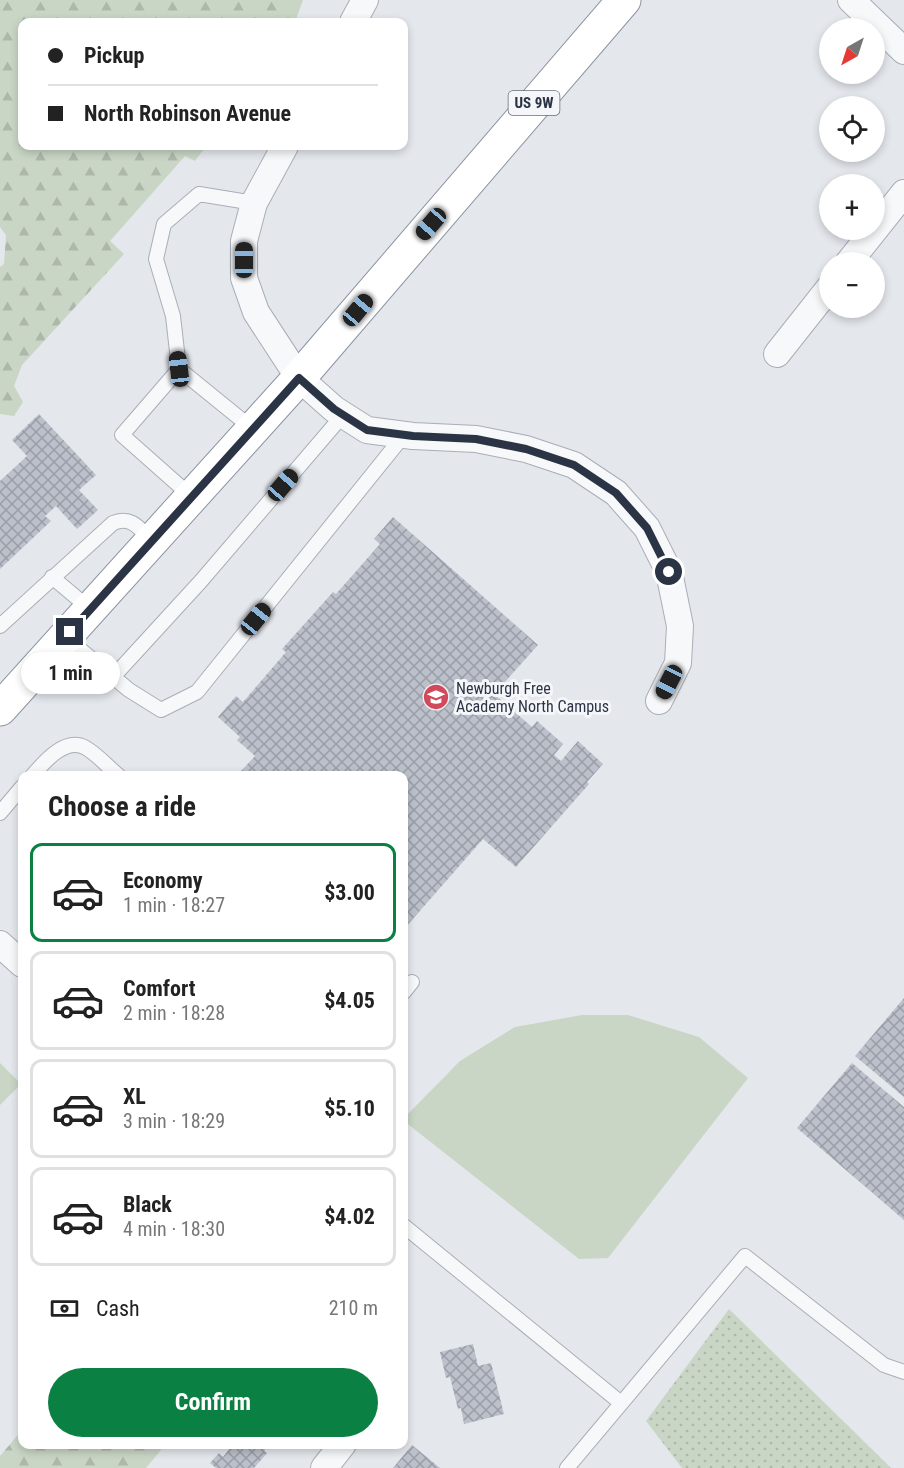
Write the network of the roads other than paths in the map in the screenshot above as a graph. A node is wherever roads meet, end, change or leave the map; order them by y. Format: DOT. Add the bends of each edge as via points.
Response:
graph roads {
  1 [pos="365,0"];
  2 [pos="624,0"];
  3 [pos="851,0"];
  4 [pos="355,18"];
  5 [pos="904,51"];
  6 [pos="283,150"];
  7 [pos="904,193"];
  8 [pos="254,203"];
  9 [pos="857,252"];
  10 [pos="819,301"];
  11 [pos="777,354"];
  12 [pos="179,369"];
  13 [pos="299,378"];
  14 [pos="343,415"];
  15 [pos="253,429"];
  16 [pos="404,435"];
  17 [pos="192,497"];
  18 [pos="152,541"];
  19 [pos="52,577"];
  20 [pos="90,609"];
  21 [pos="0,626"];
  22 [pos="65,638"];
  23 [pos="113,677"];
  24 [pos="8,695"];
  25 [pos="659,701"];
  26 [pos="36,771"];
  27 [pos="113,771"];
  28 [pos="18,792"];
  29 [pos="0,813"];
  30 [pos="0,944"];
  31 [pos="18,960"];
  32 [pos="408,1229"];
  33 [pos="904,1372"];
  34 [pos="621,1403"];
  35 [pos="339,1449"];
  36 [pos="324,1468"];
  37 [pos="567,1468"];
  1 -- 4 [label="street"];
  2 -- 13 [label="highway, US 9W"];
  3 -- 5 [label="street"];
  6 -- 8 [label="street"];
  7 -- 9 [label="street"];
  8 -- 12 [label="lane" via="199,194 164,224 156,259 173,316"];
  8 -- 13 [label="street" via="244,241 244,278 256,312"];
  10 -- 11 [label="street"];
  12 -- 15 [label="lane"];
  12 -- 17 [label="lane" via="122,435"];
  13 -- 14 [label="street"];
  13 -- 15 [label="highway, US 9W"];
  14 -- 16 [label="street" via="367,430"];
  14 -- 23 [label="lane"];
  15 -- 17 [label="highway, US 9W"];
  16 -- 23 [label="lane" via="197,692 161,710"];
  16 -- 25 [label="street" via="476,439 526,449 574,465 616,493 647,528 669,572 680,626 678,663"];
  17 -- 18 [label="highway, US 9W"];
  18 -- 19 [label="lane" via="132,522 121,520"];
  18 -- 20 [label="highway, US 9W"];
  19 -- 20 [label="lane"];
  19 -- 21 [label="lane"];
  20 -- 22 [label="highway, US 9W"];
  22 -- 23 [label="lane"];
  22 -- 24 [label="highway, US 9W"];
  26 -- 27 [label="lane" via="64,746 84,746"];
  28 -- 29 [label="lane"];
  30 -- 31 [label="street"];
  32 -- 34 [label="lane"];
  33 -- 34 [label="lane" via="884,1365 745,1256"];
  34 -- 37 [label="lane"];
  35 -- 36 [label="street"];
}
